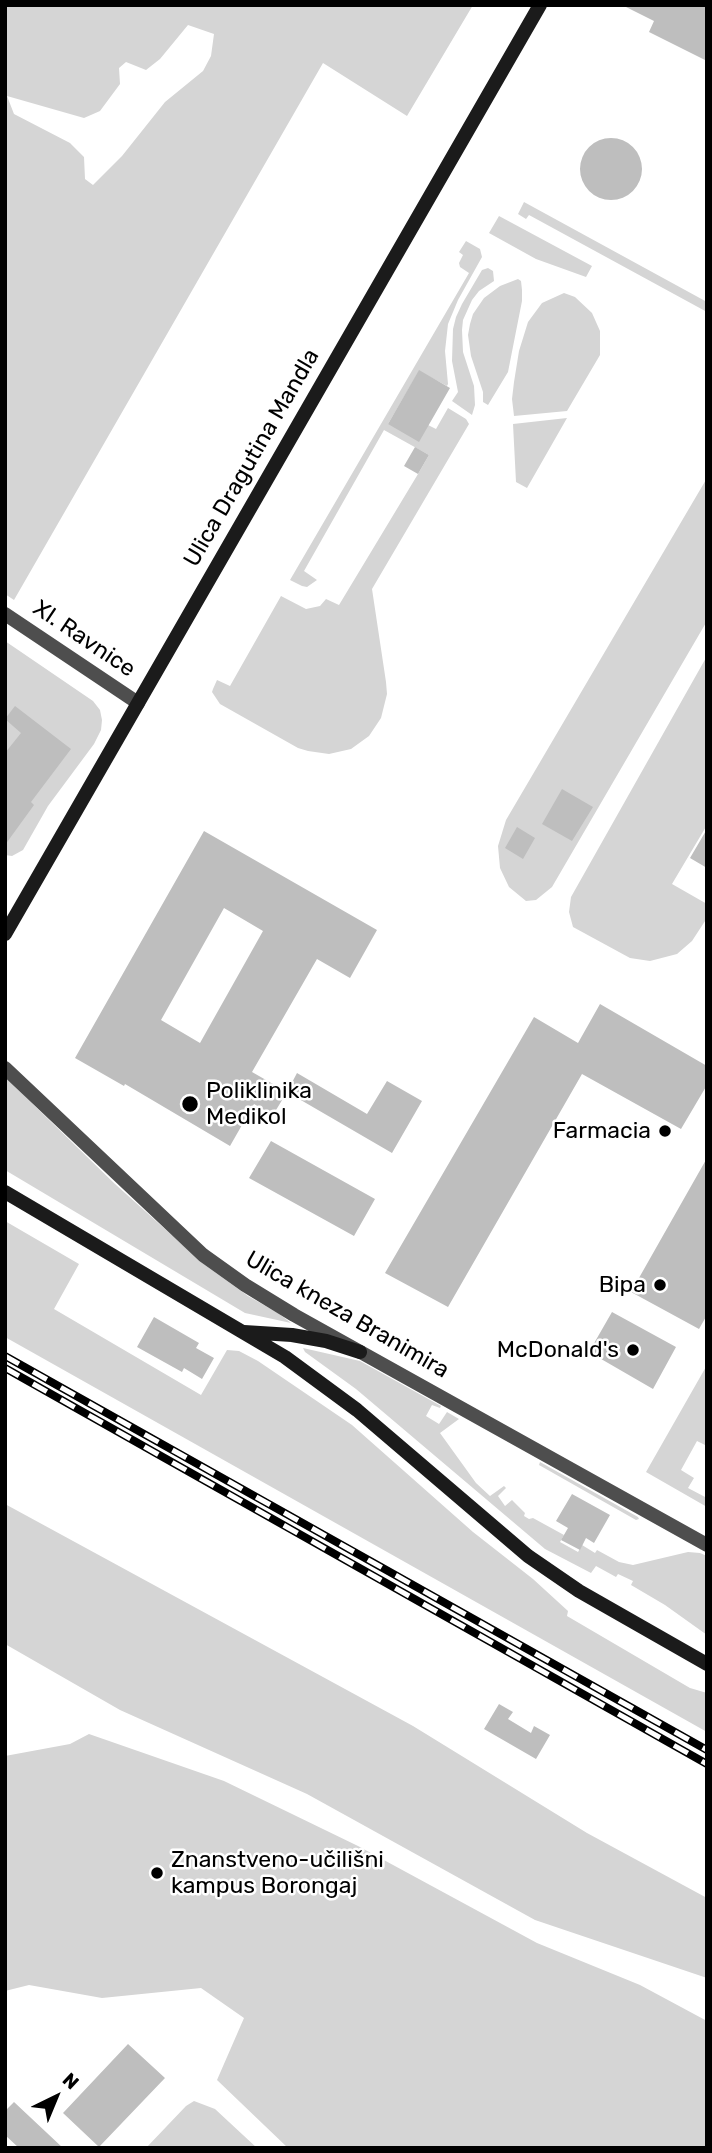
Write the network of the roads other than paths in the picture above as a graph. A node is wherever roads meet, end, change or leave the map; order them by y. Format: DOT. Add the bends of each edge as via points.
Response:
graph roads {
  1 [pos="540,5"];
  2 [pos="5,614"];
  3 [pos="138,703"];
  4 [pos="5,934"];
  5 [pos="5,1068"];
  6 [pos="5,1192"];
  7 [pos="242,1332"];
  8 [pos="360,1352"];
  9 [pos="707,1545"];
  10 [pos="707,1664"];
  1 -- 3 [label="main road, Ulica Dragutina Mandla"];
  2 -- 3 [label="street, XI. Ravnice"];
  3 -- 4 [label="main road, Ulica Dragutina Mandla"];
  5 -- 8 [label="street, Ulica kneza Branimira" via="203,1255 269,1300"];
  6 -- 7 [label="main road"];
  7 -- 8 [label="main road" via="292,1335"];
  7 -- 10 [label="main road" via="334,1391 552,1573"];
  8 -- 9 [label="street, Ulica kneza Branimira"];
}
